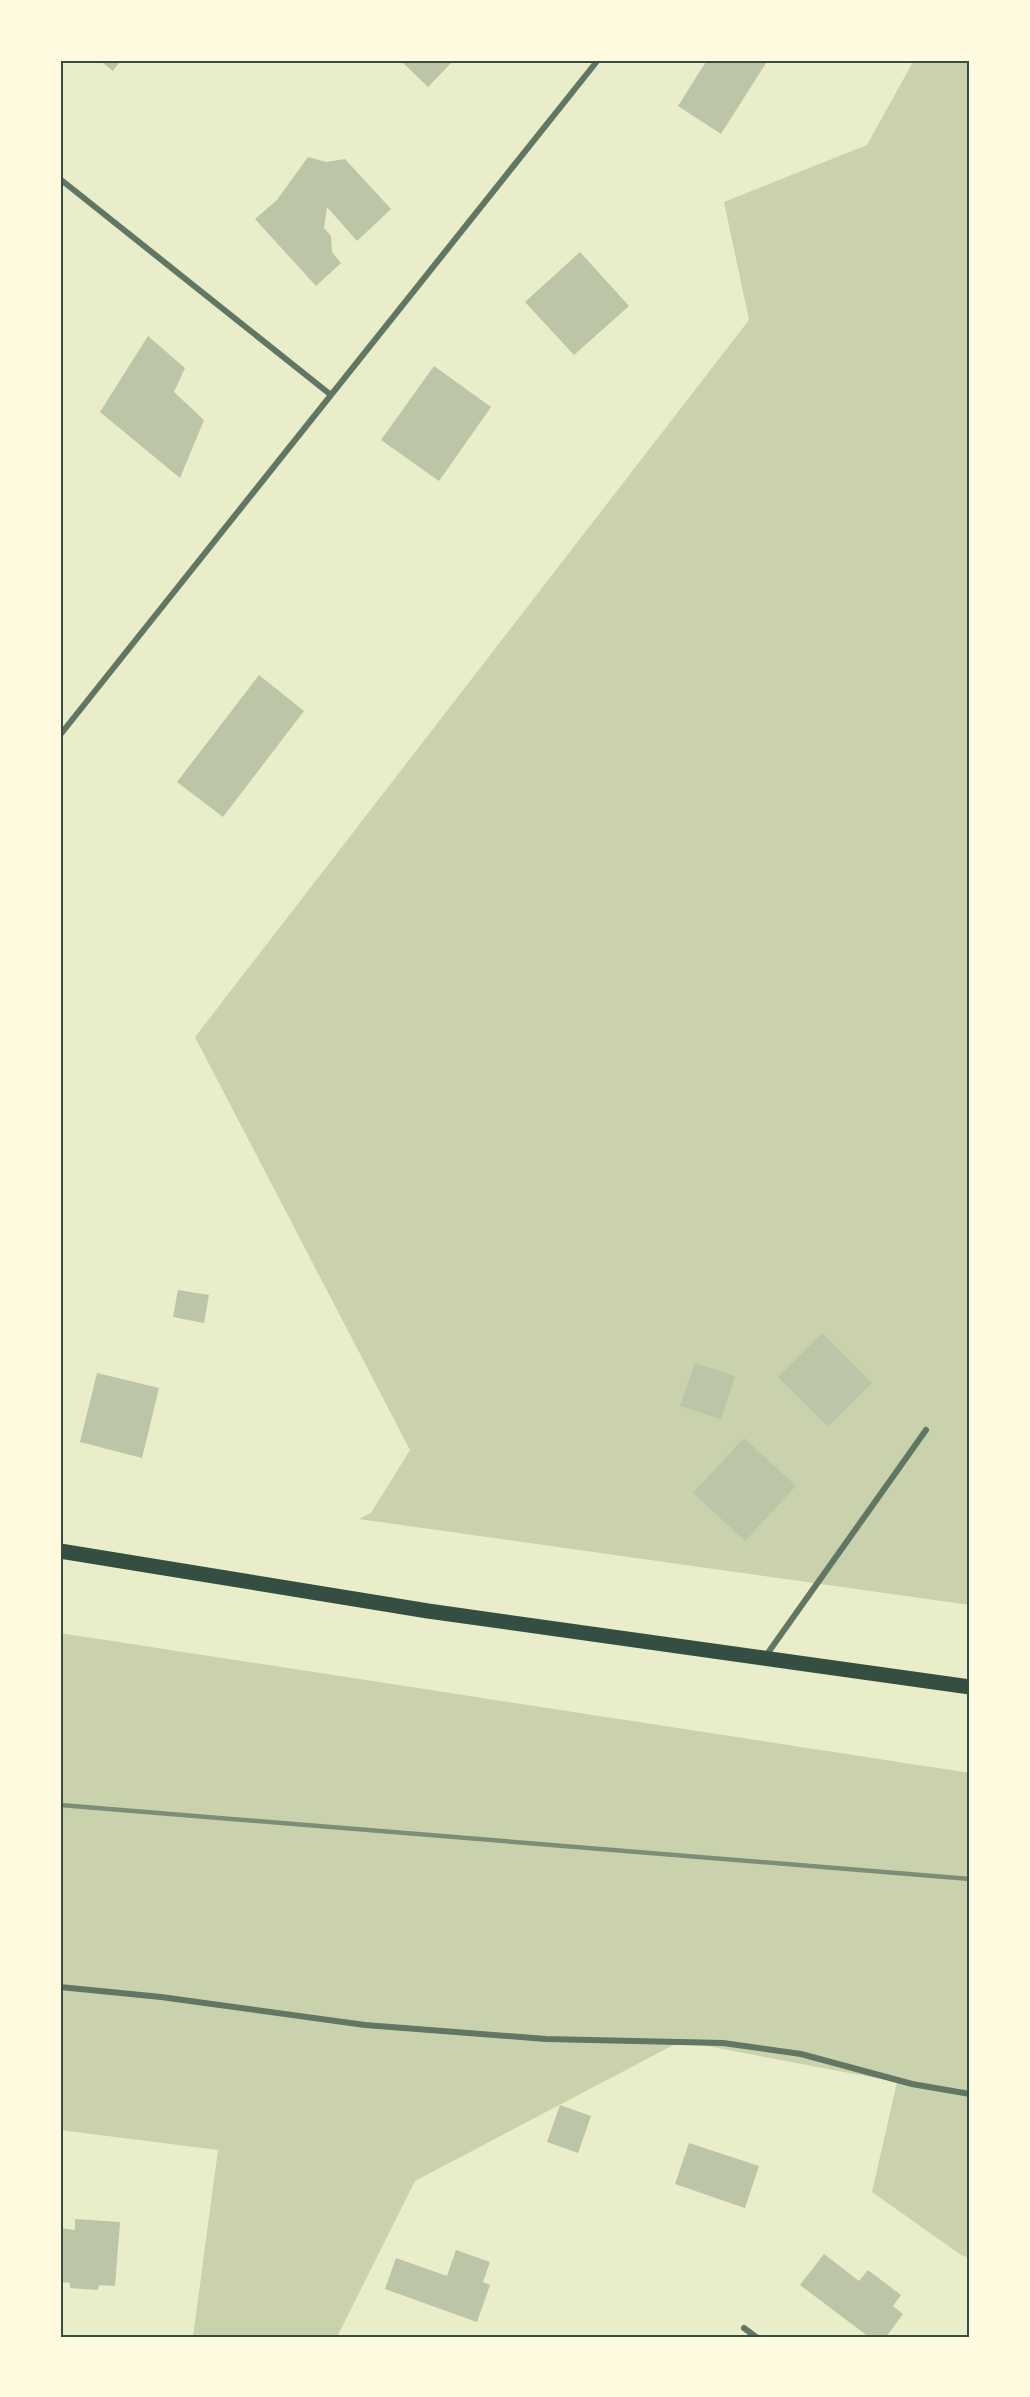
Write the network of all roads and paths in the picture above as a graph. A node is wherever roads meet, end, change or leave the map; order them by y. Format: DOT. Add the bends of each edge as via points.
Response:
graph roads {
  1 [pos="598,60"];
  2 [pos="60,179"];
  3 [pos="331,395"];
  4 [pos="60,735"];
  5 [pos="926,1430"];
  6 [pos="60,1551"];
  7 [pos="765,1657"];
  8 [pos="970,1687"];
  9 [pos="60,1987"];
  10 [pos="970,2094"];
  11 [pos="744,2328"];
  12 [pos="756,2337"];
  1 -- 3 [label="street"];
  2 -- 3 [label="street"];
  3 -- 4 [label="street"];
  5 -- 7 [label="street"];
  6 -- 7 [label="main road" via="428,1611"];
  7 -- 8 [label="main road"];
  9 -- 10 [label="street" via="365,2025 546,2039 723,2043 801,2054 912,2084"];
  11 -- 12 [label="street"];
}
